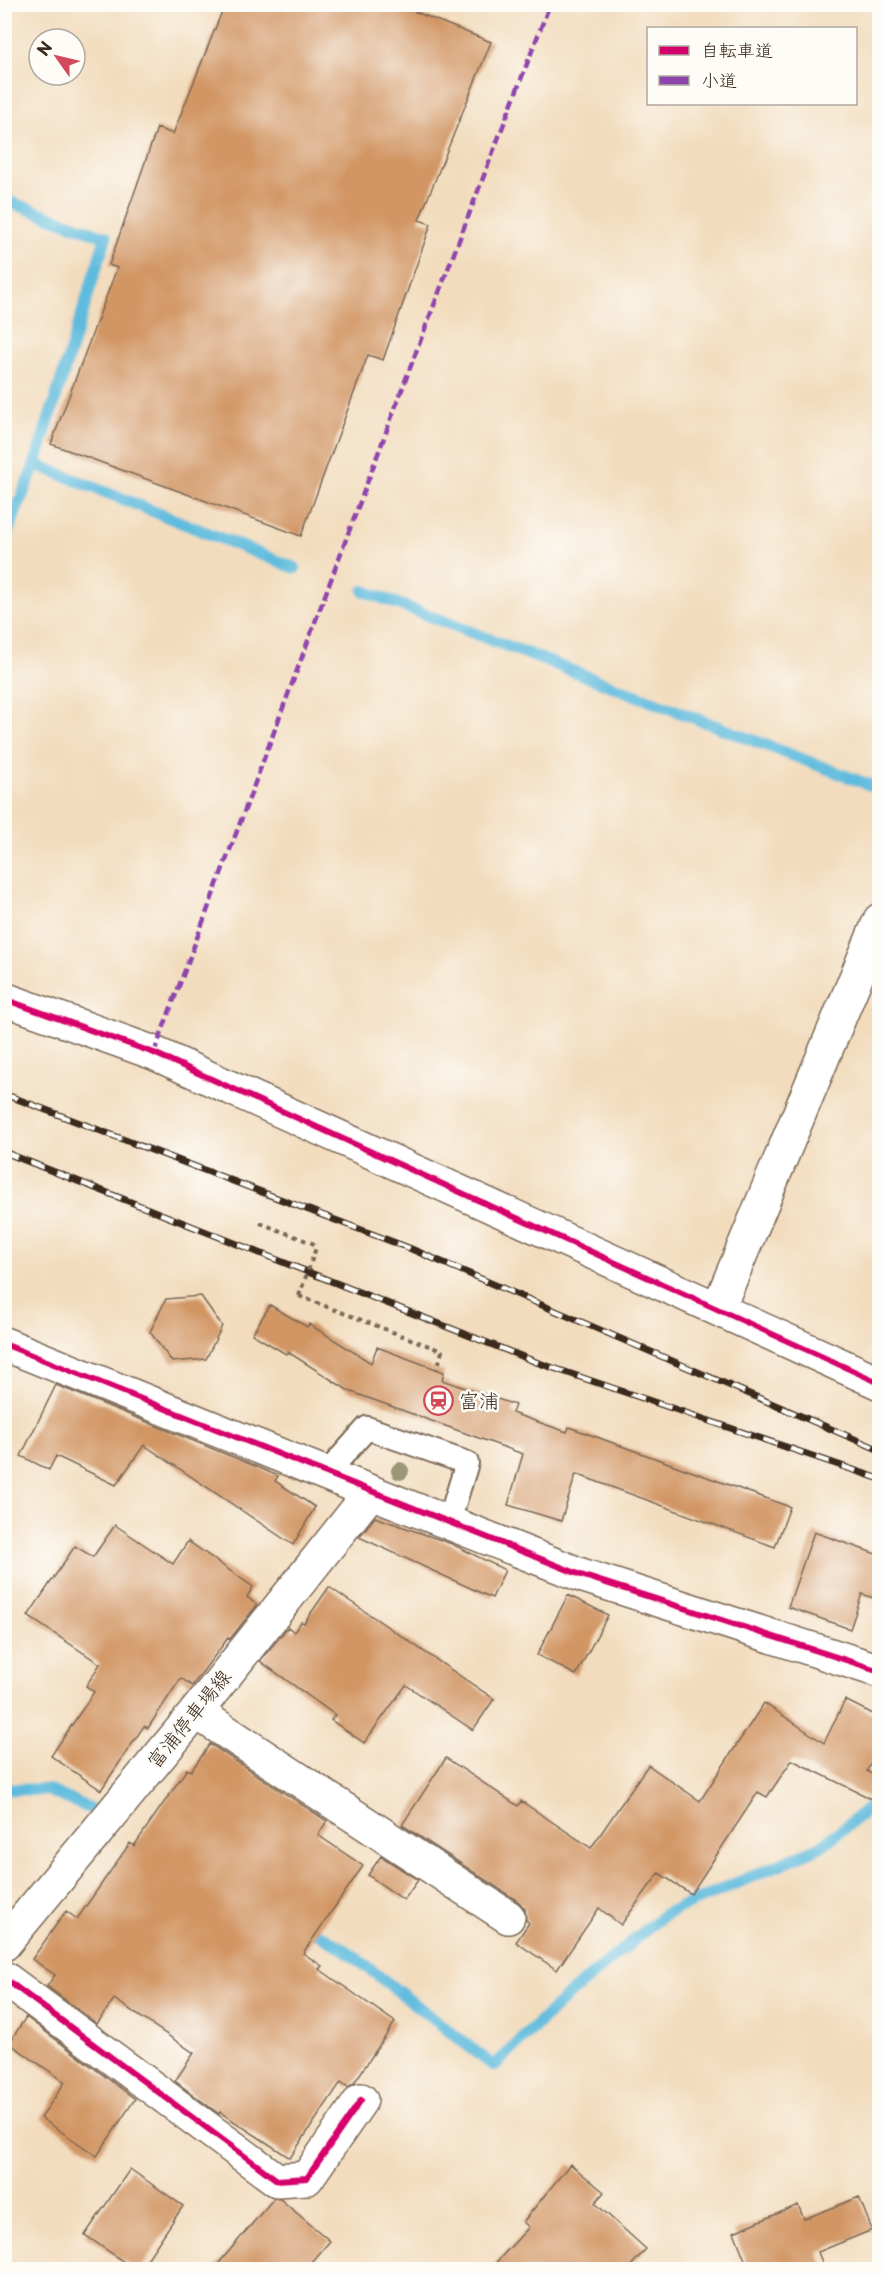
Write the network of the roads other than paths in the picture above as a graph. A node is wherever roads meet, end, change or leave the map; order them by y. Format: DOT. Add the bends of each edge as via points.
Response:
graph roads {
  1 [pos="879,920"];
  2 [pos="4,999"];
  3 [pos="718,1309"];
  4 [pos="4,1344"];
  5 [pos="879,1383"];
  6 [pos="327,1473"];
  7 [pos="371,1492"];
  8 [pos="449,1521"];
  9 [pos="879,1671"];
  10 [pos="196,1712"];
  11 [pos="508,1917"];
  12 [pos="4,1944"];
  13 [pos="4,1978"];
  14 [pos="362,2100"];
  1 -- 3 [label="street"];
  2 -- 3 [label="street" via="154,1053"];
  3 -- 5 [label="street"];
  4 -- 6 [label="street"];
  6 -- 7 [label="street"];
  6 -- 8 [label="lane" via="367,1428 467,1463"];
  7 -- 8 [label="street"];
  7 -- 10 [label="street, 富浦停車場線"];
  8 -- 9 [label="street" via="581,1575"];
  10 -- 11 [label="street"];
  10 -- 12 [label="street, 富浦停車場線"];
  13 -- 14 [label="street" via="277,2180 307,2178"];
}
